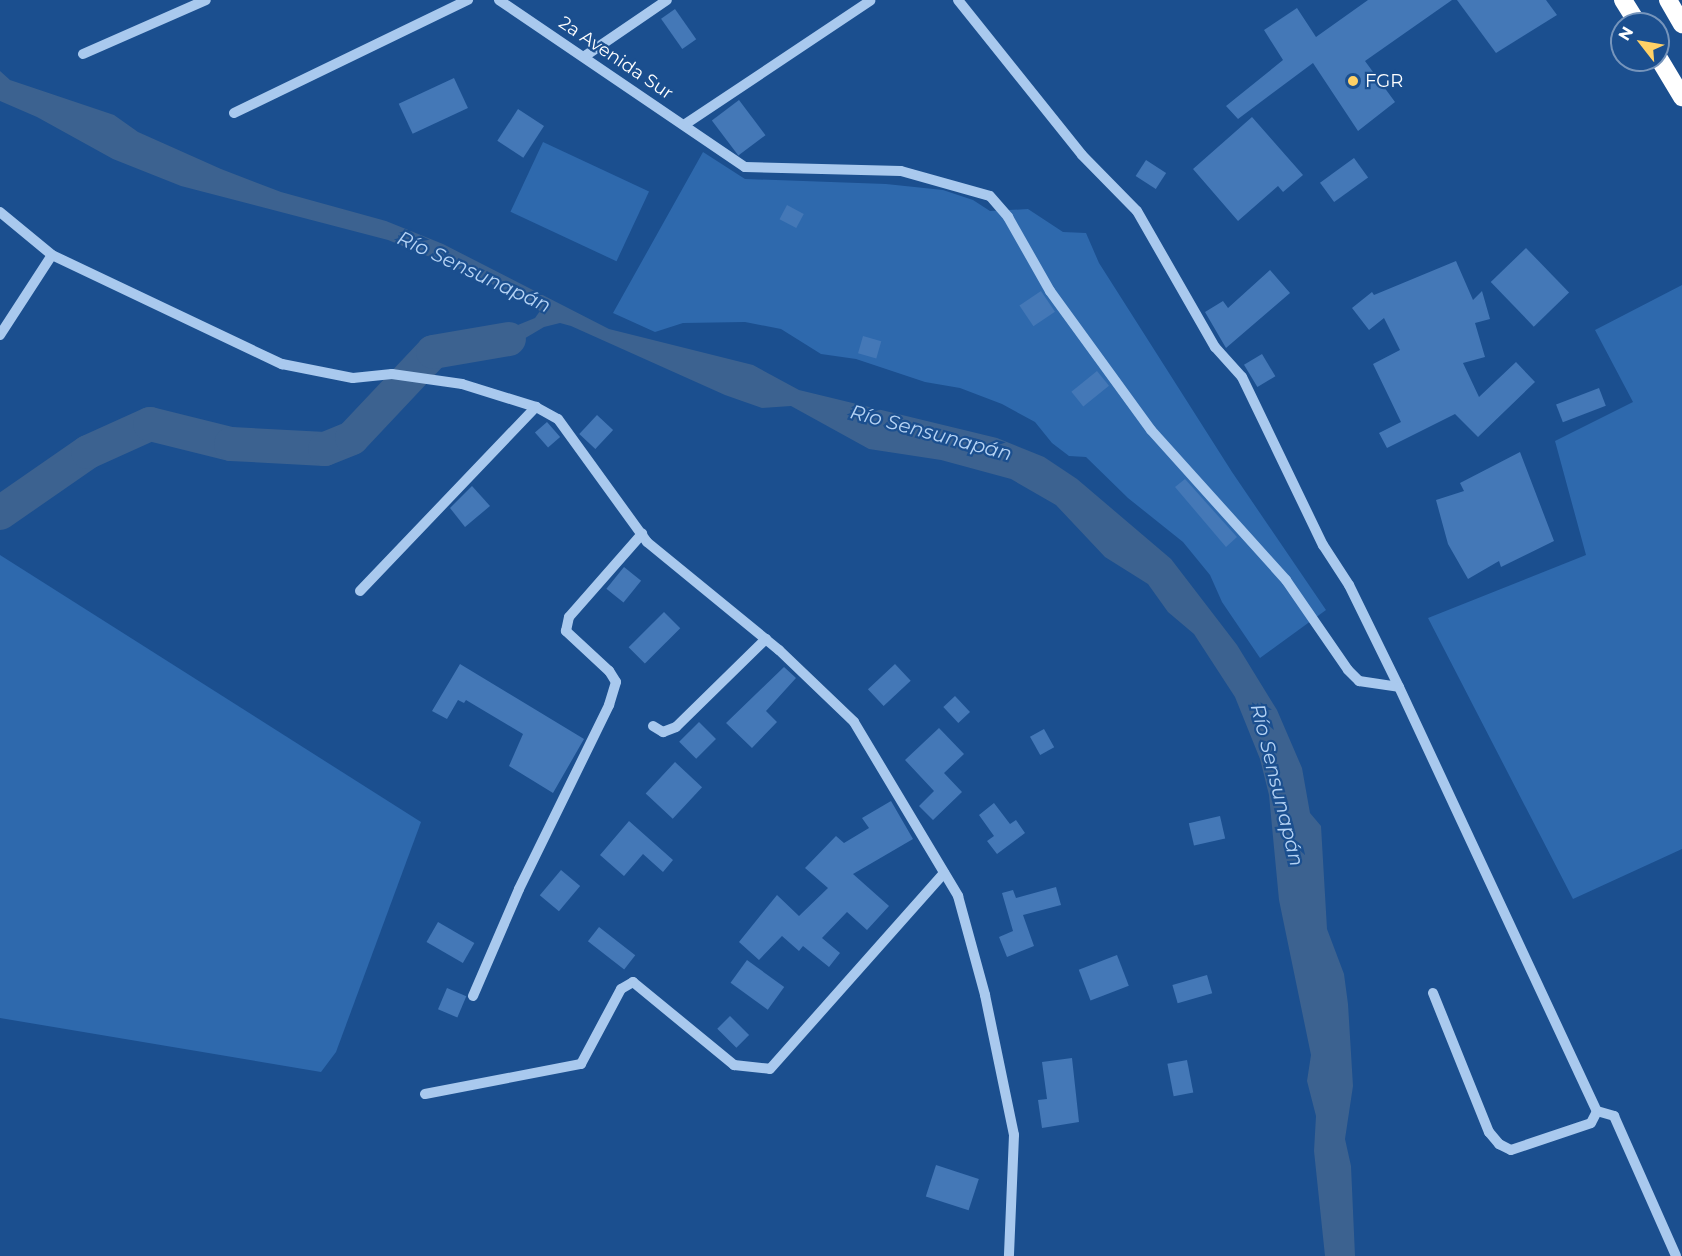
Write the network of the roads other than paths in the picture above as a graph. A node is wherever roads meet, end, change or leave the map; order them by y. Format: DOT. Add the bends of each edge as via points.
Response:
graph roads {
  1 [pos="206,0"];
  2 [pos="468,0"];
  3 [pos="499,0"];
  4 [pos="667,0"];
  5 [pos="958,0"];
  6 [pos="1668,0"];
  7 [pos="870,1"];
  8 [pos="1682,24"];
  9 [pos="83,54"];
  10 [pos="585,56"];
  11 [pos="1667,72"];
  12 [pos="1682,97"];
  13 [pos="234,114"];
  14 [pos="684,125"];
  15 [pos="0,212"];
  16 [pos="52,255"];
  17 [pos="0,335"];
  18 [pos="536,407"];
  19 [pos="642,534"];
  20 [pos="360,591"];
  21 [pos="766,639"];
  22 [pos="1399,687"];
  23 [pos="653,726"];
  24 [pos="944,873"];
  25 [pos="1433,993"];
  26 [pos="473,996"];
  27 [pos="425,1094"];
  28 [pos="1597,1111"];
  29 [pos="1009,1256"];
  30 [pos="1676,1256"];
  1 -- 9 [label="street"];
  2 -- 13 [label="street"];
  3 -- 10 [label="street, 2a Avenida Sur"];
  4 -- 10 [label="street"];
  5 -- 22 [label="street" via="1082,155 1137,211 1215,347 1242,377 1323,545 1348,585"];
  6 -- 8 [label="highway"];
  7 -- 14 [label="street"];
  10 -- 14 [label="street, 2a Avenida Sur"];
  11 -- 12 [label="highway"];
  14 -- 22 [label="street, 2a Avenida Sur" via="745,167 901,171 990,196 1008,217 1043,281 1151,430 1286,580 1348,670 1359,681"];
  15 -- 16 [label="street"];
  16 -- 17 [label="street"];
  16 -- 18 [label="street" via="282,364 353,378 392,374 462,384"];
  18 -- 19 [label="street" via="558,419"];
  18 -- 20 [label="street"];
  19 -- 21 [label="street"];
  19 -- 26 [label="street" via="569,617 566,631 616,682 609,705 519,889"];
  21 -- 23 [label="street" via="676,728 663,732"];
  21 -- 24 [label="street" via="854,722"];
  22 -- 28 [label="street"];
  24 -- 27 [label="street" via="770,1069 734,1065 633,982 621,989 581,1064"];
  24 -- 29 [label="street" via="958,896 982,984 1014,1135"];
  25 -- 28 [label="street" via="1489,1132 1499,1144 1511,1150 1591,1123"];
  28 -- 30 [label="street" via="1614,1116"];
}
